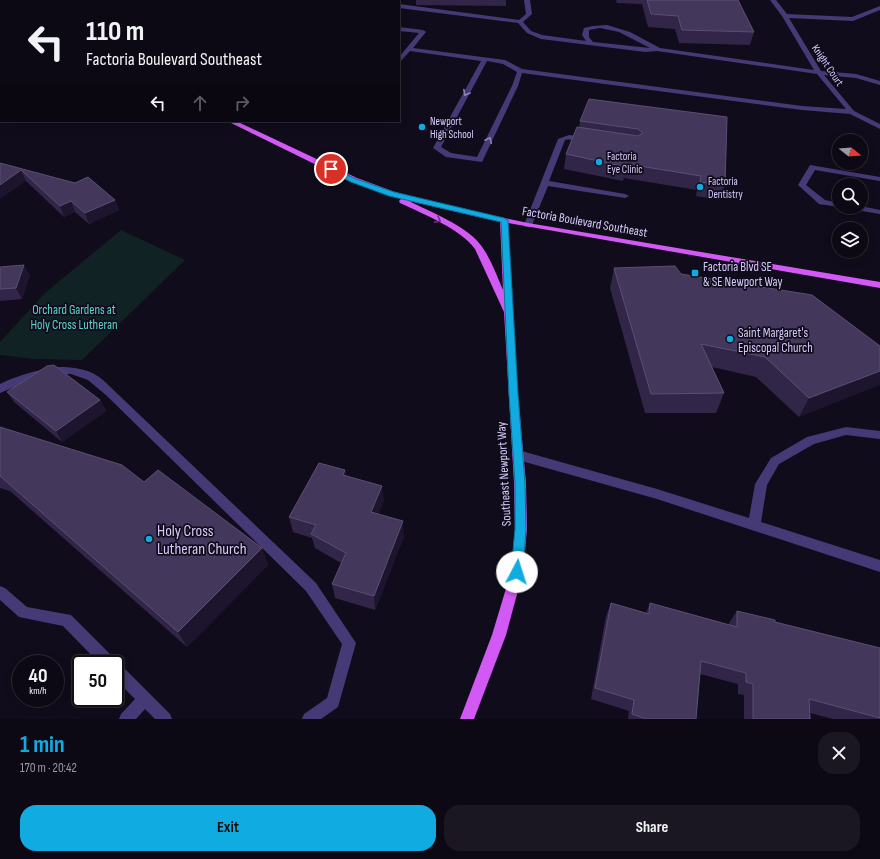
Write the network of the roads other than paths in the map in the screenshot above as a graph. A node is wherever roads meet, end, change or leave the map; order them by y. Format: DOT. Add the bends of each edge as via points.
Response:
graph roads {
  1 [pos="527,0"];
  2 [pos="773,0"];
  3 [pos="400,6"];
  4 [pos="880,8"];
  5 [pos="785,16"];
  6 [pos="520,22"];
  7 [pos="400,29"];
  8 [pos="591,43"];
  9 [pos="409,49"];
  10 [pos="657,49"];
  11 [pos="485,59"];
  12 [pos="400,60"];
  13 [pos="520,71"];
  14 [pos="819,72"];
  15 [pos="878,82"];
  16 [pos="852,112"];
  17 [pos="232,122"];
  18 [pos="880,127"];
  19 [pos="591,140"];
  20 [pos="880,179"];
  21 [pos="545,182"];
  22 [pos="392,194"];
  23 [pos="625,196"];
  24 [pos="832,204"];
  25 [pos="868,210"];
  26 [pos="880,212"];
  27 [pos="504,220"];
  28 [pos="528,225"];
  29 [pos="880,285"];
  30 [pos="509,316"];
  31 [pos="0,389"];
  32 [pos="880,435"];
  33 [pos="518,455"];
  34 [pos="754,525"];
  35 [pos="880,566"];
  36 [pos="0,592"];
  37 [pos="101,655"];
  38 [pos="124,678"];
  39 [pos="145,698"];
  40 [pos="126,719"];
  41 [pos="165,719"];
  42 [pos="309,719"];
  43 [pos="467,719"];
  1 -- 6 [label="lane" via="529,14"];
  2 -- 5 [label="lane, Knight Court"];
  3 -- 6 [label="lane"];
  4 -- 5 [label="lane" via="853,19"];
  5 -- 14 [label="lane, Knight Court"];
  6 -- 8 [label="lane" via="529,32 541,36"];
  7 -- 9 [label="lane" via="423,32"];
  8 -- 10 [label="lane" via="645,50"];
  8 -- 10 [label="lane" via="584,34 586,29 600,26 619,30"];
  9 -- 11 [label="lane"];
  9 -- 12 [label="lane"];
  10 -- 14 [label="lane"];
  11 -- 13 [label="lane" via="505,62"];
  11 -- 13 [label="lane, one-way" via="437,148 449,155 479,160"];
  13 -- 16 [label="lane" via="802,108"];
  14 -- 15 [label="lane" via="852,75"];
  14 -- 16 [label="lane, Knight Court"];
  16 -- 18 [label="lane, Knight Court"];
  17 -- 22 [label="main road, Factoria Boulevard Southeast" via="354,180"];
  19 -- 21 [label="lane" via="569,137 562,139"];
  20 -- 24 [label="lane" via="813,167 802,185 822,202"];
  21 -- 23 [label="lane"];
  21 -- 28 [label="lane"];
  22 -- 27 [label="main road, Factoria Boulevard Southeast"];
  22 -- 30 [label="main road, one-way" via="476,244"];
  25 -- 26 [label="lane"];
  27 -- 28 [label="main road, Factoria Boulevard Southeast"];
  27 -- 30 [label="main road, Southeast Newport Way"];
  28 -- 29 [label="main road, Factoria Boulevard Southeast"];
  30 -- 33 [label="main road, Southeast Newport Way"];
  31 -- 42 [label="lane" via="31,375 53,371 74,372 91,377 111,393 311,587 349,643 333,702"];
  32 -- 34 [label="lane" via="839,433 811,440 775,461 761,484"];
  33 -- 34 [label="lane" via="657,494"];
  33 -- 43 [label="main road, Southeast Newport Way" via="520,529 517,572 500,635"];
  34 -- 35 [label="lane"];
  36 -- 37 [label="lane" via="24,613 66,620"];
  38 -- 39 [label="lane"];
  39 -- 40 [label="lane"];
  39 -- 41 [label="lane"];
}
